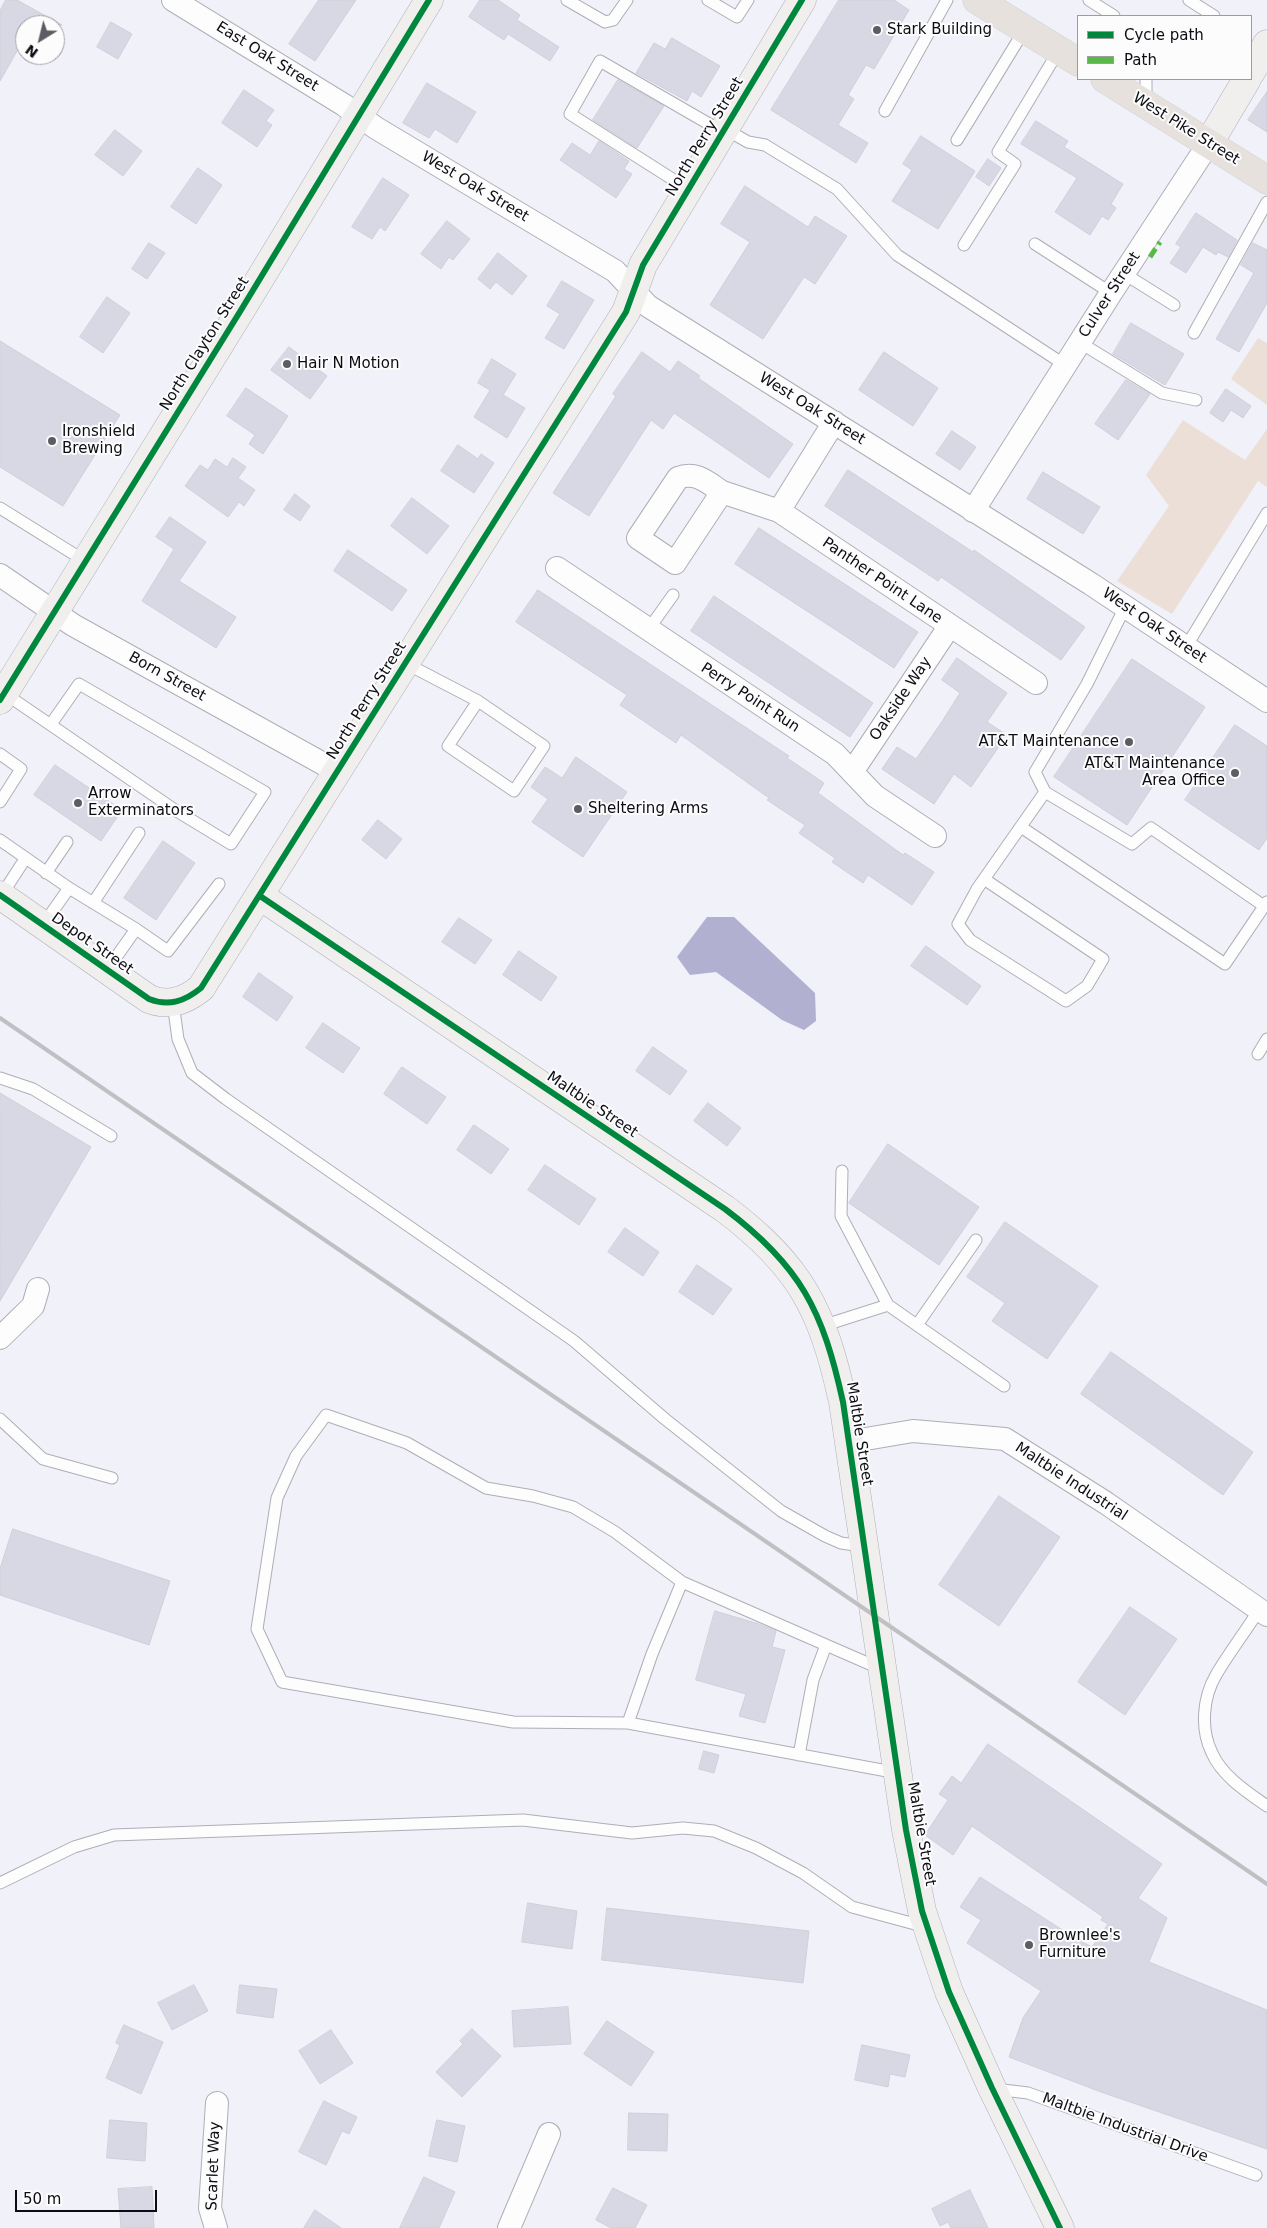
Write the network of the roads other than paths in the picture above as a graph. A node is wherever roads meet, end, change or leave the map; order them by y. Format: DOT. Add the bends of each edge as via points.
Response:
graph roads {
  1 [pos="174,0"];
  2 [pos="429,0"];
  3 [pos="566,0"];
  4 [pos="627,0"];
  5 [pos="708,0"];
  6 [pos="748,0"];
  7 [pos="802,0"];
  8 [pos="947,0"];
  9 [pos="977,0"];
  10 [pos="1089,0"];
  11 [pos="1189,0"];
  12 [pos="1112,15"];
  13 [pos="1212,15"];
  14 [pos="1024,29"];
  15 [pos="1068,56"];
  16 [pos="1259,59"];
  17 [pos="1252,71"];
  18 [pos="1108,80"];
  19 [pos="1246,80"];
  20 [pos="1146,91"];
  21 [pos="885,111"];
  22 [pos="359,116"];
  23 [pos="724,130"];
  24 [pos="956,140"];
  25 [pos="1209,143"];
  26 [pos="1267,180"];
  27 [pos="689,189"];
  28 [pos="1267,202"];
  29 [pos="1035,244"];
  30 [pos="964,245"];
  31 [pos="1124,273"];
  32 [pos="633,290"];
  33 [pos="1111,293"];
  34 [pos="1174,305"];
  35 [pos="1194,333"];
  36 [pos="1079,342"];
  37 [pos="1065,364"];
  38 [pos="1196,400"];
  39 [pos="834,422"];
  40 [pos="722,492"];
  41 [pos="0,508"];
  42 [pos="779,511"];
  43 [pos="973,511"];
  44 [pos="1267,513"];
  45 [pos="86,562"];
  46 [pos="557,568"];
  47 [pos="1,577"];
  48 [pos="673,595"];
  49 [pos="1125,607"];
  50 [pos="54,614"];
  51 [pos="949,627"];
  52 [pos="648,630"];
  53 [pos="1186,647"];
  54 [pos="405,663"];
  55 [pos="1036,684"];
  56 [pos="2,696"];
  57 [pos="478,701"];
  58 [pos="1267,701"];
  59 [pos="51,724"];
  60 [pos="0,754"];
  61 [pos="338,772"];
  62 [pos="852,772"];
  63 [pos="1045,792"];
  64 [pos="0,802"];
  65 [pos="1021,827"];
  66 [pos="139,833"];
  67 [pos="935,836"];
  68 [pos="0,840"];
  69 [pos="67,842"];
  70 [pos="25,859"];
  71 [pos="46,873"];
  72 [pos="984,879"];
  73 [pos="219,884"];
  74 [pos="69,888"];
  75 [pos="1,895"];
  76 [pos="260,896"];
  77 [pos="93,903"];
  78 [pos="1265,904"];
  79 [pos="43,925"];
  80 [pos="136,929"];
  81 [pos="107,970"];
  82 [pos="173,1003"];
  83 [pos="1267,1039"];
  84 [pos="1258,1054"];
  85 [pos="0,1078"];
  86 [pos="110,1136"];
  87 [pos="842,1171"];
  88 [pos="976,1240"];
  89 [pos="38,1289"];
  90 [pos="888,1305"];
  91 [pos="917,1325"];
  92 [pos="822,1326"];
  93 [pos="0,1338"];
  94 [pos="1004,1386"];
  95 [pos="0,1419"];
  96 [pos="848,1442"];
  97 [pos="112,1478"];
  98 [pos="863,1546"];
  99 [pos="682,1582"];
  100 [pos="1263,1613"];
  101 [pos="826,1645"];
  102 [pos="881,1669"];
  103 [pos="628,1723"];
  104 [pos="799,1754"];
  105 [pos="898,1773"];
  106 [pos="1267,1806"];
  107 [pos="0,1883"];
  108 [pos="928,1927"];
  109 [pos="992,2088"];
  110 [pos="217,2103"];
  111 [pos="549,2134"];
  112 [pos="1256,2175"];
  113 [pos="216,2228"];
  114 [pos="509,2228"];
  115 [pos="1060,2228"];
  1 -- 22 [label="street, East Oak Street"];
  2 -- 22 [label="street, North Clayton Street"];
  3 -- 4 [label="lane" via="605,22 613,20"];
  5 -- 6 [label="lane" via="737,18"];
  7 -- 23 [label="street, North Perry Street"];
  8 -- 21 [label="lane"];
  9 -- 14 [label="main road"];
  10 -- 12 [label="lane"];
  11 -- 13 [label="lane"];
  14 -- 15 [label="main road"];
  14 -- 24 [label="lane"];
  15 -- 30 [label="lane" via="998,152 1015,164"];
  16 -- 17 [label="street, Culver Street"];
  18 -- 20 [label="main road, West Pike Street"];
  19 -- 25 [label="street, Culver Street"];
  20 -- 25 [label="main road, West Pike Street"];
  22 -- 32 [label="street, West Oak Street" via="615,271"];
  22 -- 45 [label="street, North Clayton Street"];
  23 -- 27 [label="street, North Perry Street"];
  23 -- 27 [label="lane" via="600,61 570,114"];
  23 -- 37 [label="lane" via="748,142 765,145 837,189 897,255"];
  25 -- 26 [label="main road, West Pike Street"];
  25 -- 31 [label="street, Culver Street"];
  27 -- 32 [label="street, North Perry Street" via="643,265"];
  28 -- 35 [label="lane"];
  29 -- 33 [label="lane"];
  31 -- 33 [label="street, Culver Street"];
  31 -- 34 [label="lane"];
  32 -- 39 [label="street, West Oak Street" via="648,306"];
  32 -- 54 [label="street, North Perry Street" via="626,312"];
  33 -- 36 [label="street, Culver Street"];
  36 -- 37 [label="street, Culver Street"];
  36 -- 38 [label="lane" via="1162,392"];
  37 -- 43 [label="street, Culver Street"];
  39 -- 42 [label="street"];
  39 -- 43 [label="street, West Oak Street"];
  40 -- 42 [label="street, Panther Point Lane"];
  41 -- 45 [label="lane"];
  42 -- 51 [label="street, Panther Point Lane"];
  43 -- 49 [label="street, West Oak Street"];
  44 -- 53 [label="lane"];
  45 -- 50 [label="street, North Clayton Street"];
  46 -- 52 [label="street, Perry Point Run"];
  47 -- 50 [label="street, Born Street"];
  48 -- 52 [label="lane"];
  49 -- 53 [label="street, West Oak Street"];
  49 -- 63 [label="lane" via="1087,684 1035,772"];
  50 -- 56 [label="street, North Clayton Street"];
  50 -- 61 [label="street, Born Street"];
  51 -- 55 [label="street, Panther Point Lane"];
  51 -- 62 [label="street, Oakside Way"];
  52 -- 62 [label="street, Perry Point Run" via="835,754"];
  53 -- 58 [label="street, West Oak Street"];
  54 -- 57 [label="lane"];
  54 -- 61 [label="street, North Perry Street"];
  56 -- 59 [label="lane"];
  57 -- 57 [label="lane" via="448,746 514,791 544,746"];
  59 -- 59 [label="lane" via="79,684 265,792 231,844 175,810"];
  60 -- 64 [label="lane" via="22,769"];
  61 -- 76 [label="street, North Perry Street"];
  62 -- 67 [label="street, Perry Point Run" via="875,796"];
  63 -- 65 [label="lane"];
  63 -- 78 [label="lane" via="1132,844 1151,828"];
  65 -- 72 [label="lane"];
  65 -- 78 [label="lane" via="1225,964"];
  66 -- 77 [label="lane"];
  68 -- 70 [label="lane"];
  69 -- 71 [label="lane"];
  70 -- 71 [label="lane"];
  70 -- 75 [label="lane"];
  71 -- 74 [label="lane"];
  72 -- 72 [label="lane" via="958,924 970,940 1066,1001 1087,986 1103,959"];
  73 -- 80 [label="lane" via="168,951"];
  74 -- 77 [label="lane"];
  74 -- 79 [label="lane"];
  75 -- 79 [label="street, Depot Street"];
  76 -- 82 [label="street, North Perry Street" via="201,988 188,998"];
  76 -- 92 [label="street, Maltbie Street" via="744,1224 785,1264 813,1304"];
  77 -- 80 [label="lane"];
  79 -- 81 [label="street, Depot Street"];
  80 -- 81 [label="lane"];
  81 -- 82 [label="street, Depot Street" via="149,999"];
  82 -- 98 [label="lane" via="178,1039 192,1073 574,1341 665,1419 781,1511 833,1539"];
  83 -- 84 [label="lane"];
  85 -- 86 [label="lane" via="33,1089"];
  87 -- 90 [label="lane" via="841,1216"];
  88 -- 91 [label="lane"];
  89 -- 93 [label="street" via="33,1306"];
  90 -- 91 [label="lane"];
  90 -- 92 [label="lane"];
  91 -- 94 [label="lane"];
  92 -- 96 [label="street, Maltbie Street" via="834,1360"];
  95 -- 97 [label="lane" via="43,1459"];
  96 -- 98 [label="street, Maltbie Street"];
  96 -- 100 [label="street, Maltbie Industrial" via="913,1431 1005,1439 1106,1503"];
  98 -- 102 [label="street, Maltbie Street"];
  99 -- 101 [label="lane"];
  99 -- 103 [label="lane"];
  99 -- 103 [label="lane" via="615,1532 573,1507 486,1488 407,1443 326,1415 296,1456 277,1498 257,1629 282,1682 513,1722"];
  100 -- 106 [label="lane" via="1216,1676 1204,1714 1212,1753 1240,1788"];
  101 -- 102 [label="lane"];
  101 -- 104 [label="lane" via="813,1680"];
  102 -- 105 [label="street, Maltbie Street"];
  103 -- 104 [label="lane"];
  104 -- 105 [label="lane"];
  105 -- 108 [label="street, Maltbie Street" via="913,1871"];
  107 -- 108 [label="lane" via="74,1847 114,1836 523,1820 632,1833 683,1828 714,1830 803,1873 852,1907"];
  108 -- 109 [label="street, Maltbie Street" via="949,1992"];
  109 -- 112 [label="lane, Maltbie Industrial Drive" via="1028,2093"];
  109 -- 115 [label="street, Maltbie Street"];
  110 -- 113 [label="street, Scarlet Way" via="210,2208"];
  111 -- 114 [label="street"];
}
